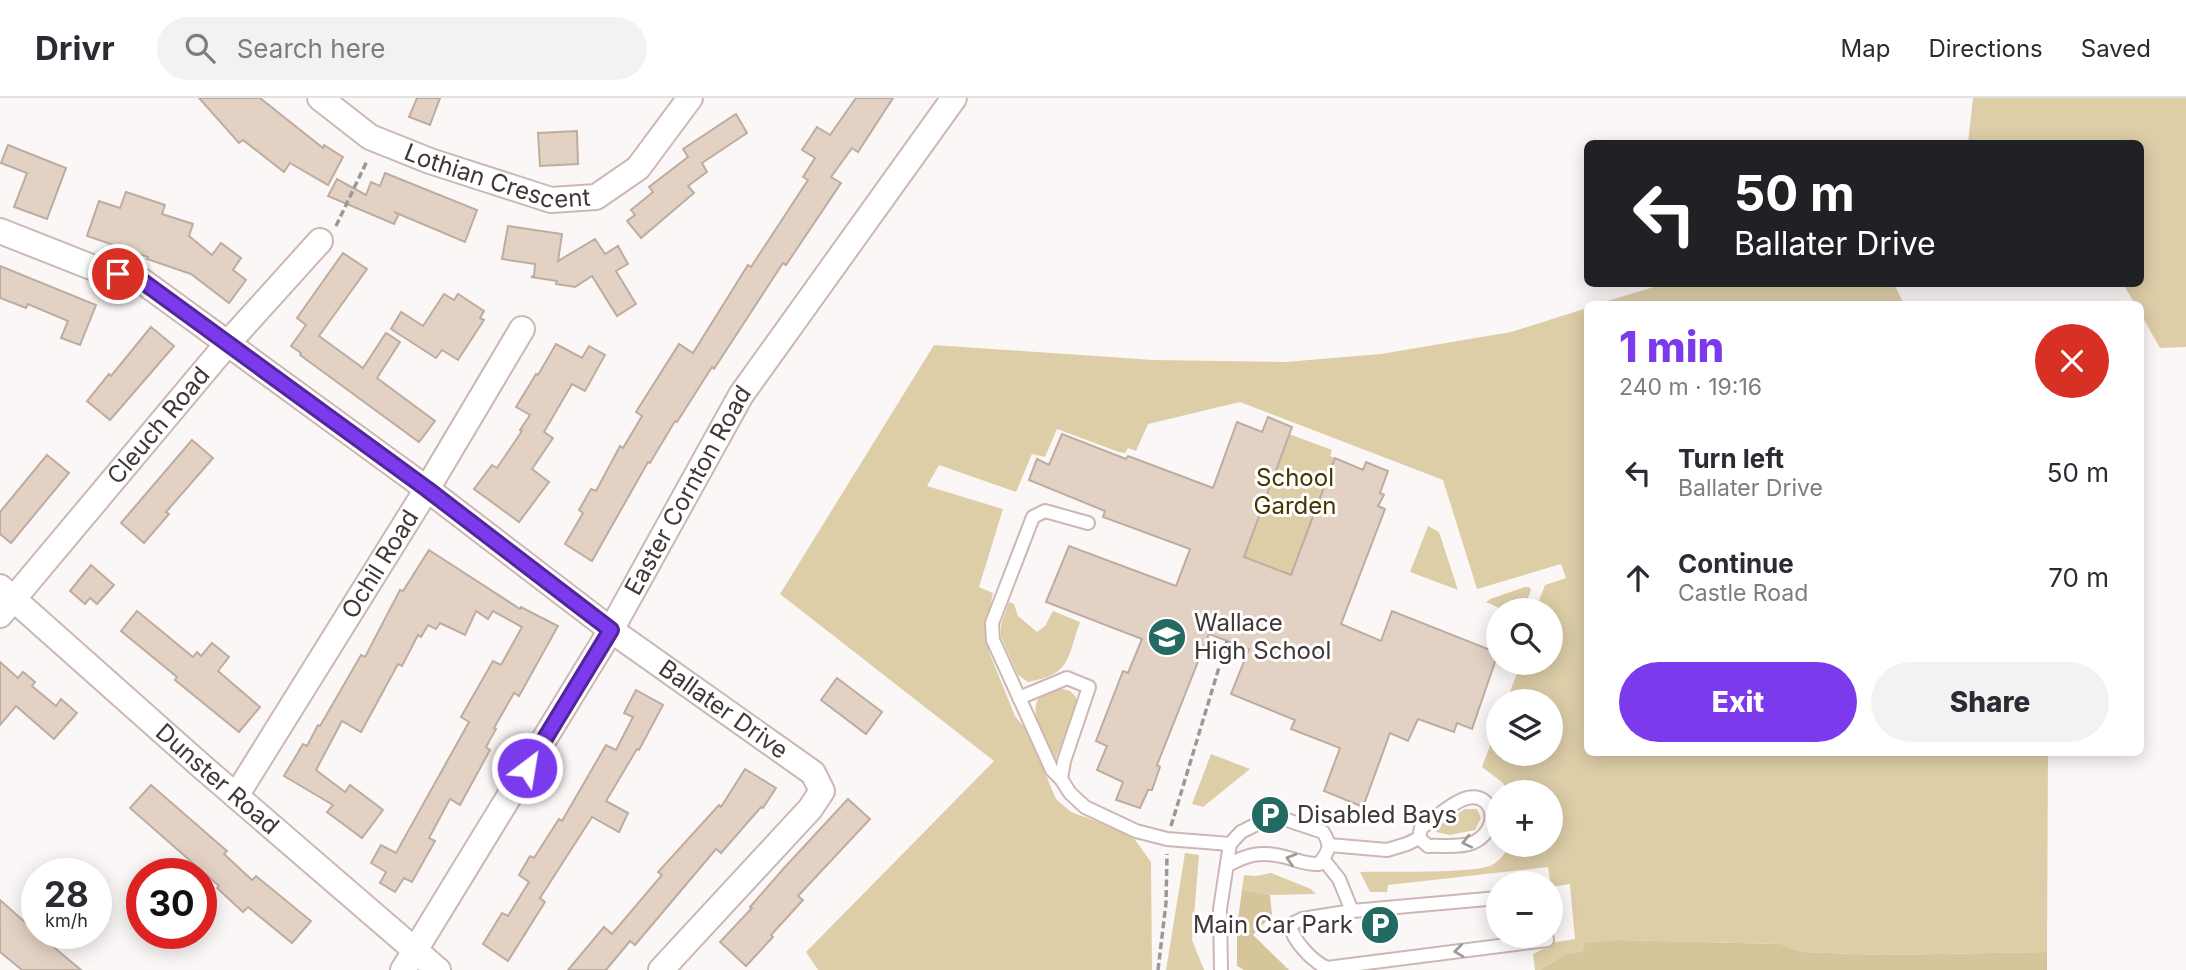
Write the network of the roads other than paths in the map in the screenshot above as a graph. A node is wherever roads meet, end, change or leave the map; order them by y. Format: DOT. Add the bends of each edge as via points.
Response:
graph roads {
  1 [pos="320,98"];
  2 [pos="690,98"];
  3 [pos="954,98"];
  4 [pos="0,230"];
  5 [pos="320,240"];
  6 [pos="522,329"];
  7 [pos="227,344"];
  8 [pos="427,489"];
  9 [pos="1088,523"];
  10 [pos="5,600"];
  11 [pos="611,630"];
  12 [pos="1019,698"];
  13 [pos="1061,779"];
  14 [pos="236,796"];
  15 [pos="1419,838"];
  16 [pos="1230,844"];
  17 [pos="1329,845"];
  18 [pos="1323,859"];
  19 [pos="1228,865"];
  20 [pos="1486,899"];
  21 [pos="1352,911"];
  22 [pos="1486,948"];
  23 [pos="409,961"];
  24 [pos="438,970"];
  25 [pos="661,970"];
  26 [pos="1221,970"];
  1 -- 2 [label="street, Lothian Crescent" via="370,137 551,200 596,197 638,168"];
  3 -- 11 [label="street, Easter Cornton Road" via="741,395"];
  4 -- 7 [label="street, Ballater Drive" via="94,268 142,281"];
  5 -- 7 [label="street, Cleuch Road"];
  6 -- 8 [label="street, Ochil Road"];
  7 -- 8 [label="street, Ballater Drive"];
  7 -- 10 [label="street, Cleuch Road"];
  8 -- 11 [label="street, Ballater Drive"];
  8 -- 14 [label="street, Ochil Road"];
  9 -- 12 [label="lane" via="1045,511 1032,517 992,623 993,640"];
  10 -- 14 [label="street, Dunster Road"];
  11 -- 23 [label="street, Easter Cornton Road"];
  11 -- 25 [label="street, Ballater Drive" via="813,773 822,791"];
  12 -- 13 [label="lane" via="1052,771"];
  12 -- 13 [label="lane" via="1067,678 1089,687"];
  13 -- 16 [label="lane" via="1086,807 1136,831 1167,839"];
  14 -- 23 [label="street, Dunster Road"];
  15 -- 15 [label="lane, one-way" via="1421,828 1464,798 1476,797 1491,813 1484,836 1469,844 1428,846"];
  15 -- 17 [label="lane" via="1387,850"];
  16 -- 17 [label="lane" via="1241,832 1263,821 1284,819 1323,832"];
  16 -- 19 [label="lane"];
  17 -- 18 [label="lane"];
  18 -- 19 [label="lane, one-way" via="1310,865 1281,856 1249,855"];
  18 -- 21 [label="lane" via="1339,879"];
  19 -- 26 [label="lane" via="1220,909"];
  20 -- 21 [label="lane"];
  22 -- 21 [label="lane, one-way" via="1327,968 1291,933 1290,925 1302,919"];
  23 -- 24 [label="street, Dunster Road"];
}
